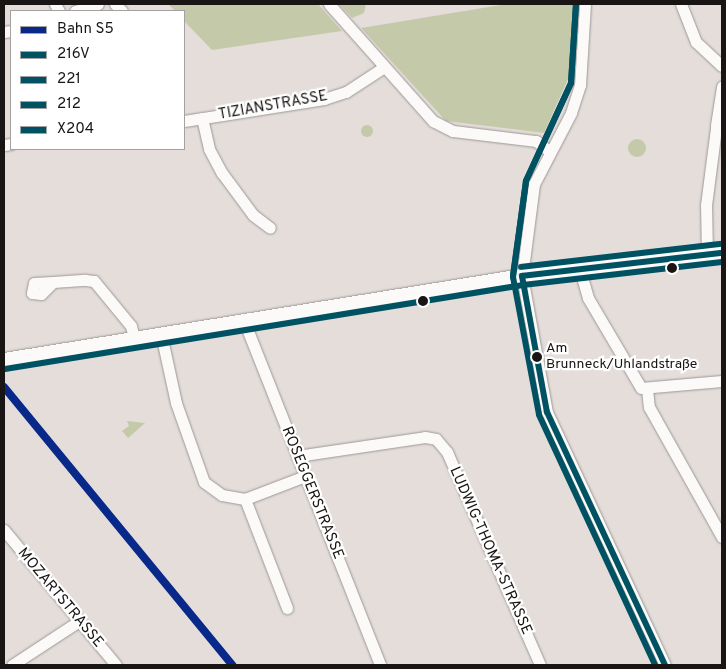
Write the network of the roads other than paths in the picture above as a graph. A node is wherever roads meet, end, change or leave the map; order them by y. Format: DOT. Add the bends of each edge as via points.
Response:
graph roads {
  1 [pos="98,4"];
  2 [pos="329,4"];
  3 [pos="585,4"];
  4 [pos="681,4"];
  5 [pos="78,10"];
  6 [pos="722,66"];
  7 [pos="384,67"];
  8 [pos="722,86"];
  9 [pos="202,118"];
  10 [pos="185,121"];
  11 [pos="548,150"];
  12 [pos="270,228"];
  13 [pos="722,253"];
  14 [pos="707,255"];
  15 [pos="580,270"];
  16 [pos="522,276"];
  17 [pos="53,282"];
  18 [pos="244,320"];
  19 [pos="161,334"];
  20 [pos="134,338"];
  21 [pos="4,360"];
  22 [pos="722,381"];
  23 [pos="647,389"];
  24 [pos="297,456"];
  25 [pos="305,476"];
  26 [pos="245,499"];
  27 [pos="4,530"];
  28 [pos="722,537"];
  29 [pos="287,608"];
  30 [pos="79,621"];
  31 [pos="12,665"];
  32 [pos="116,665"];
  33 [pos="380,665"];
  34 [pos="540,665"];
  35 [pos="664,665"];
  1 -- 5 [label="street"];
  2 -- 7 [label="street"];
  3 -- 11 [label="street" via="580,85 571,113"];
  4 -- 6 [label="street" via="696,42"];
  7 -- 9 [label="street, TIZIANSTRASSE" via="346,92 324,99"];
  7 -- 11 [label="street" via="443,128 536,141"];
  8 -- 14 [label="street" via="706,205"];
  9 -- 10 [label="street, TIZIANSTRASSE"];
  9 -- 12 [label="street" via="209,149 222,173 253,215"];
  11 -- 16 [label="street" via="534,184"];
  13 -- 14 [label="main road"];
  14 -- 15 [label="main road"];
  15 -- 16 [label="main road"];
  15 -- 23 [label="street" via="588,298 606,330 636,383"];
  16 -- 18 [label="main road"];
  16 -- 35 [label="street" via="547,412"];
  17 -- 20 [label="street" via="94,281 130,326"];
  18 -- 19 [label="main road"];
  18 -- 24 [label="street, ROSEGGERSTRASSE"];
  19 -- 20 [label="main road"];
  19 -- 26 [label="street" via="176,404 197,472 214,491"];
  20 -- 21 [label="main road"];
  22 -- 23 [label="street"];
  23 -- 28 [label="street" via="649,407"];
  24 -- 25 [label="street, ROSEGGERSTRASSE"];
  24 -- 34 [label="street, LUDWIG-THOMA-STRASSE" via="425,437 436,439 446,452"];
  25 -- 26 [label="street"];
  25 -- 33 [label="street, ROSEGGERSTRASSE"];
  26 -- 29 [label="street"];
  27 -- 30 [label="street, MOZARTSTRASSE"];
  30 -- 31 [label="street"];
  30 -- 32 [label="street, MOZARTSTRASSE"];
}
